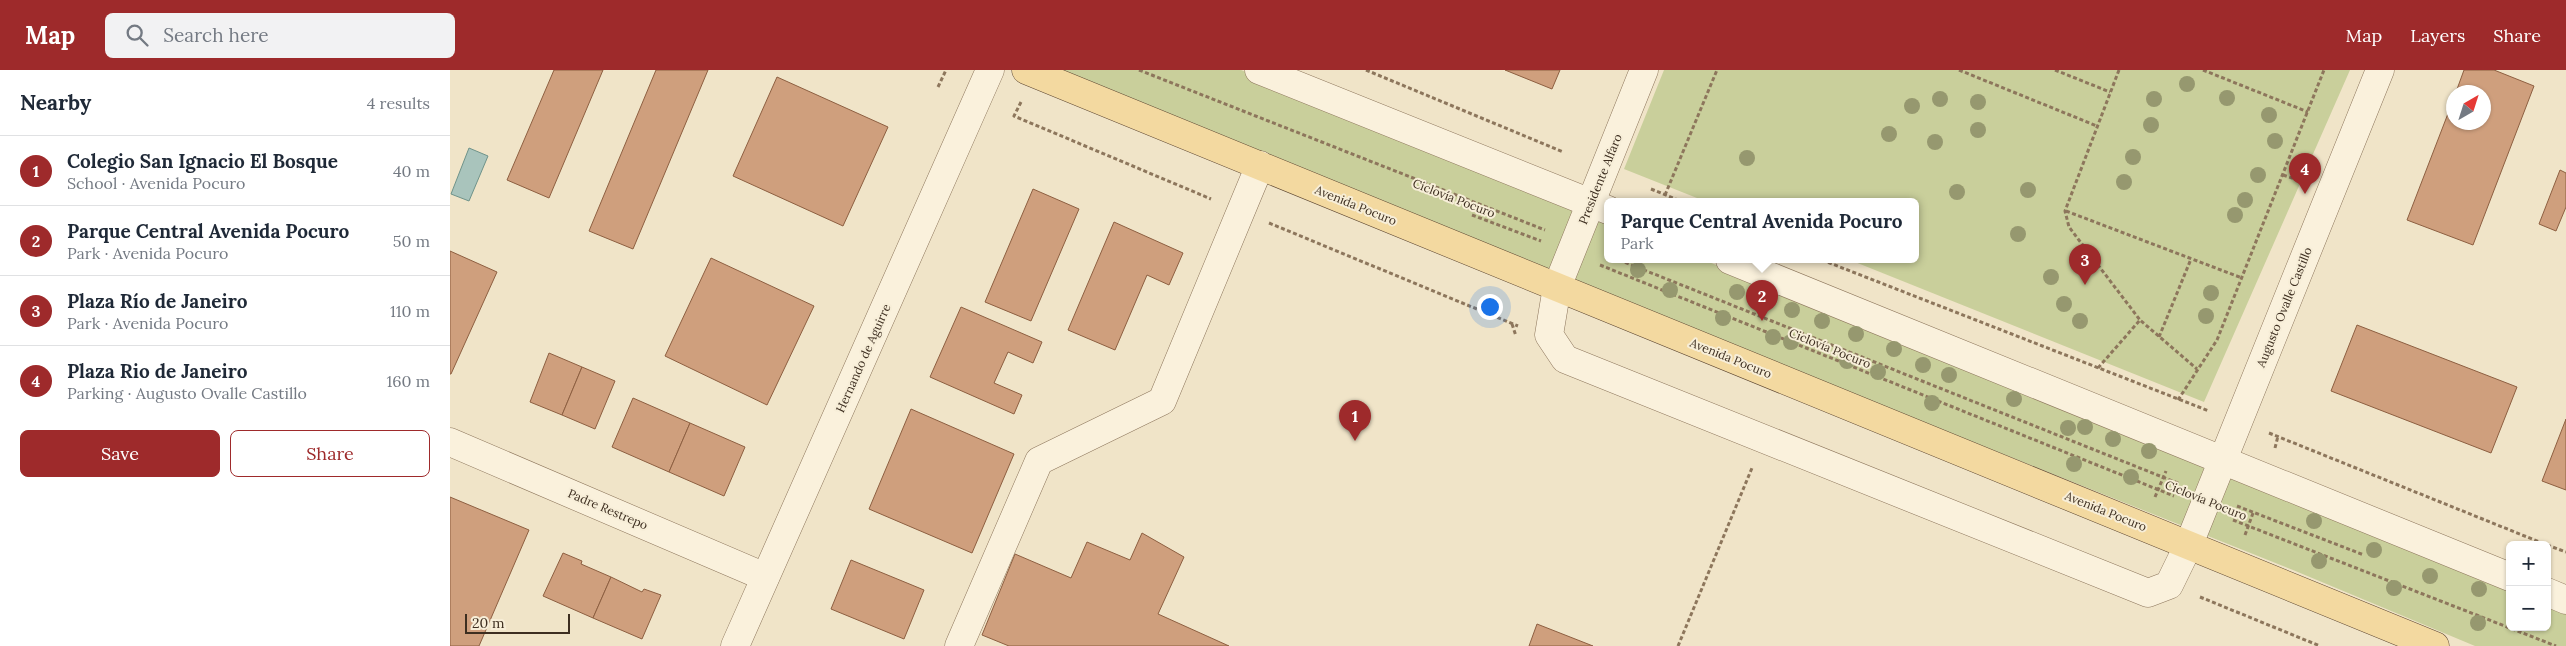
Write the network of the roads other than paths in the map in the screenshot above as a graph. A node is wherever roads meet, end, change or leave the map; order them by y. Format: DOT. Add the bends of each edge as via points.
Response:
graph roads {
  1 [pos="990,70"];
  2 [pos="1026,70"];
  3 [pos="1259,70"];
  4 [pos="1644,70"];
  5 [pos="2380,70"];
  6 [pos="1260,166"];
  7 [pos="1599,206"];
  8 [pos="1737,263"];
  9 [pos="1557,287"];
  10 [pos="450,442"];
  11 [pos="2223,460"];
  12 [pos="2188,544"];
  13 [pos="2506,575"];
  14 [pos="765,577"];
  15 [pos="2551,594"];
  16 [pos="2566,600"];
  17 [pos="735,646"];
  18 [pos="959,646"];
  19 [pos="2435,646"];
  1 -- 14 [label="street, Hernando de Aguirre"];
  2 -- 6 [label="main road, Avenida Pocuro"];
  3 -- 7 [label="street"];
  4 -- 7 [label="street, Presidente Alfaro"];
  5 -- 11 [label="street, Augusto Ovalle Castillo"];
  6 -- 9 [label="main road, Avenida Pocuro"];
  6 -- 18 [label="street" via="1162,401 1039,461"];
  7 -- 9 [label="street, Presidente Alfaro" via="1573,248"];
  8 -- 11 [label="street"];
  9 -- 12 [label="main road, Avenida Pocuro"];
  9 -- 12 [label="street, Presidente Alfaro" via="1549,335 1565,359 2148,594 2169,585"];
  10 -- 14 [label="street, Padre Restrepo"];
  11 -- 12 [label="street, Augusto Ovalle Castillo"];
  11 -- 13 [label="street"];
  12 -- 19 [label="main road, Avenida Pocuro"];
  14 -- 17 [label="street, Hernando de Aguirre"];
  15 -- 16 [label="street"];
}
